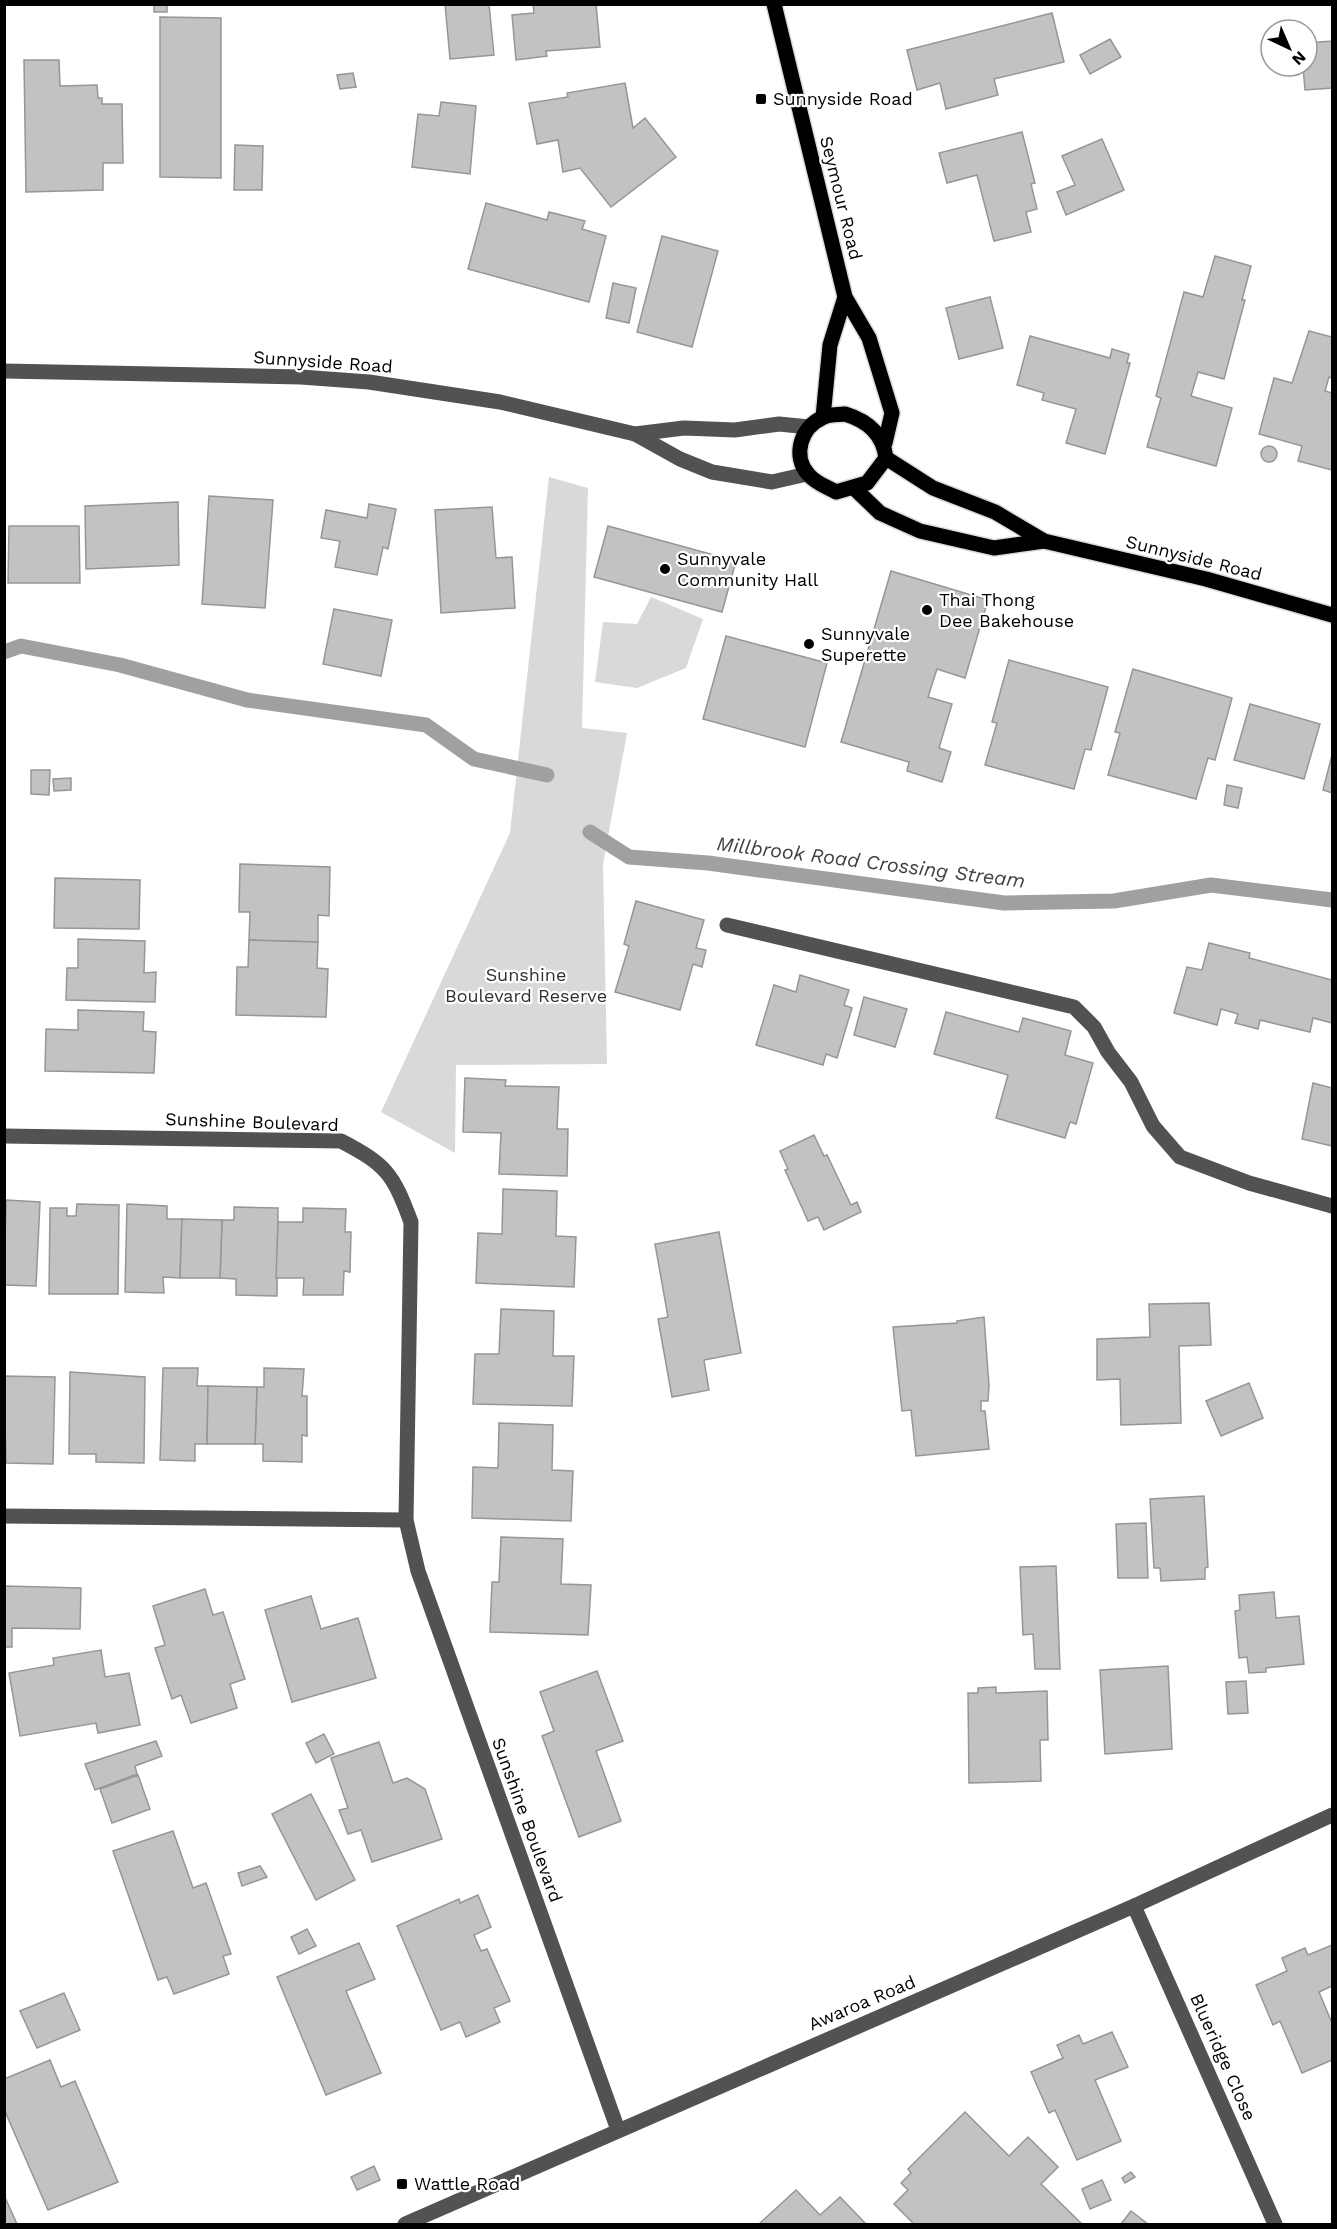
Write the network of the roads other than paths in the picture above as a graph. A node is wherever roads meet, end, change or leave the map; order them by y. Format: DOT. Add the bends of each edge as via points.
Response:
graph roads {
  1 [pos="774,4"];
  2 [pos="845,297"];
  3 [pos="4,371"];
  4 [pos="823,417"];
  5 [pos="809,427"];
  6 [pos="635,434"];
  7 [pos="886,451"];
  8 [pos="807,474"];
  9 [pos="855,489"];
  10 [pos="1044,541"];
  11 [pos="1332,615"];
  12 [pos="727,925"];
  13 [pos="4,1136"];
  14 [pos="1332,1206"];
  15 [pos="4,1516"];
  16 [pos="406,1520"];
  17 [pos="1332,1815"];
  18 [pos="1134,1906"];
  19 [pos="618,2130"];
  20 [pos="405,2224"];
  21 [pos="1275,2224"];
  1 -- 2 [label="main road, Seymour Road"];
  2 -- 4 [label="main road" via="830,345"];
  2 -- 7 [label="main road, Seymour Road" via="869,338 892,413"];
  3 -- 6 [label="street, Sunnyside Road" via="369,382 500,402"];
  4 -- 5 [label="main road"];
  4 -- 7 [label="main road" via="845,414 861,418"];
  5 -- 6 [label="street, Sunnyside Road" via="778,424"];
  5 -- 8 [label="main road" via="799,445"];
  6 -- 8 [label="street, Sunnyside Road" via="712,472 772,482"];
  7 -- 9 [label="main road" via="880,470"];
  7 -- 10 [label="main road, Sunnyside Road" via="933,488 995,512"];
  8 -- 9 [label="main road" via="836,492"];
  9 -- 10 [label="main road, Sunnyside Road" via="880,513 920,531 994,548"];
  10 -- 11 [label="main road, Sunnyside Road" via="1206,579"];
  12 -- 14 [label="street" via="1074,1007 1094,1027 1131,1083 1153,1126 1180,1157 1249,1183"];
  13 -- 16 [label="street, Sunshine Boulevard" via="341,1141 372,1158 397,1184 411,1222"];
  15 -- 16 [label="street"];
  16 -- 19 [label="street, Sunshine Boulevard" via="418,1571"];
  17 -- 18 [label="street, Awaroa Road"];
  18 -- 19 [label="street, Awaroa Road"];
  18 -- 21 [label="street, Blueridge Close"];
  19 -- 20 [label="street, Awaroa Road"];
}
